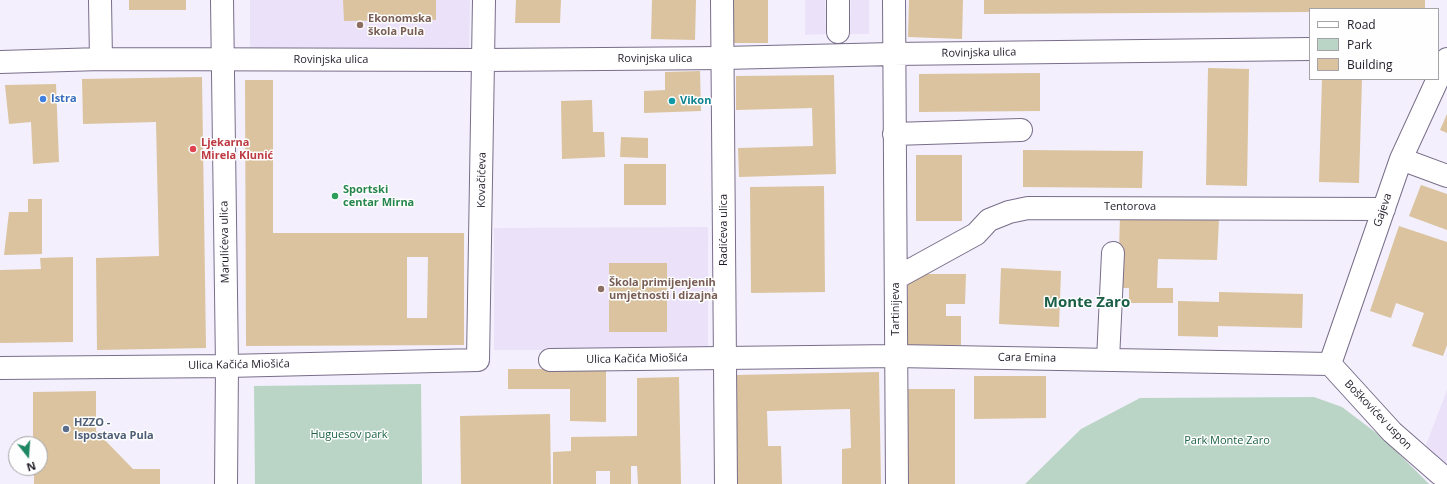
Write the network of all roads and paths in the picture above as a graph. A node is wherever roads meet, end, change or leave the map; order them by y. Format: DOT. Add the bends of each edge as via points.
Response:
graph roads {
  1 [pos="100,0"];
  2 [pos="222,0"];
  3 [pos="484,0"];
  4 [pos="722,0"];
  5 [pos="838,0"];
  6 [pos="894,0"];
  7 [pos="838,32"];
  8 [pos="1309,49"];
  9 [pos="893,54"];
  10 [pos="722,58"];
  11 [pos="101,59"];
  12 [pos="222,60"];
  13 [pos="484,60"];
  14 [pos="1444,61"];
  15 [pos="0,62"];
  16 [pos="1439,72"];
  17 [pos="1436,80"];
  18 [pos="1020,130"];
  19 [pos="894,134"];
  20 [pos="1401,159"];
  21 [pos="1447,176"];
  22 [pos="1384,208"];
  23 [pos="1113,253"];
  24 [pos="896,278"];
  25 [pos="896,356"];
  26 [pos="725,358"];
  27 [pos="478,360"];
  28 [pos="550,360"];
  29 [pos="1108,360"];
  30 [pos="1330,364"];
  31 [pos="227,366"];
  32 [pos="0,368"];
  33 [pos="1447,478"];
  34 [pos="226,484"];
  35 [pos="726,484"];
  36 [pos="897,484"];
  1 -- 11 [label="street"];
  2 -- 12 [label="street, Marulićeva ulica"];
  3 -- 13 [label="street, Kovačićeva"];
  4 -- 10 [label="street, Radićeva ulica"];
  5 -- 7 [label="street"];
  6 -- 9 [label="street, Tartinijeva"];
  8 -- 9 [label="street, Rovinjska ulica"];
  9 -- 10 [label="street, Rovinjska ulica"];
  9 -- 19 [label="street, Tartinijeva"];
  10 -- 13 [label="street, Rovinjska ulica"];
  10 -- 26 [label="street, Radićeva ulica"];
  11 -- 12 [label="street, Rovinjska ulica"];
  11 -- 15 [label="street, Rovinjska ulica"];
  12 -- 13 [label="street, Rovinjska ulica"];
  12 -- 31 [label="street, Marulićeva ulica"];
  13 -- 27 [label="street, Kovačićeva"];
  14 -- 16 [label="street, Gajeva"];
  17 -- 20 [label="street, Gajeva"];
  18 -- 19 [label="street"];
  19 -- 24 [label="street, Tartinijeva"];
  20 -- 21 [label="street"];
  20 -- 22 [label="street, Gajeva"];
  22 -- 24 [label="street, Tentorova" via="1028,208 989,220 976,234"];
  22 -- 30 [label="street, Gajeva"];
  23 -- 29 [label="street"];
  24 -- 25 [label="street, Tartinijeva"];
  25 -- 26 [label="street, Cara Emina"];
  25 -- 29 [label="street, Cara Emina"];
  25 -- 36 [label="street, Tartinijeva"];
  26 -- 28 [label="street, Ulica Kačića Miošića"];
  26 -- 35 [label="street, Radićeva ulica"];
  27 -- 31 [label="street, Ulica Kačića Miošića"];
  29 -- 30 [label="street, Cara Emina"];
  30 -- 33 [label="street, Boškovićev uspon" via="1392,432"];
  31 -- 32 [label="street, Ulica Kačića Miošića"];
  31 -- 34 [label="street, Marulićeva ulica"];
}
